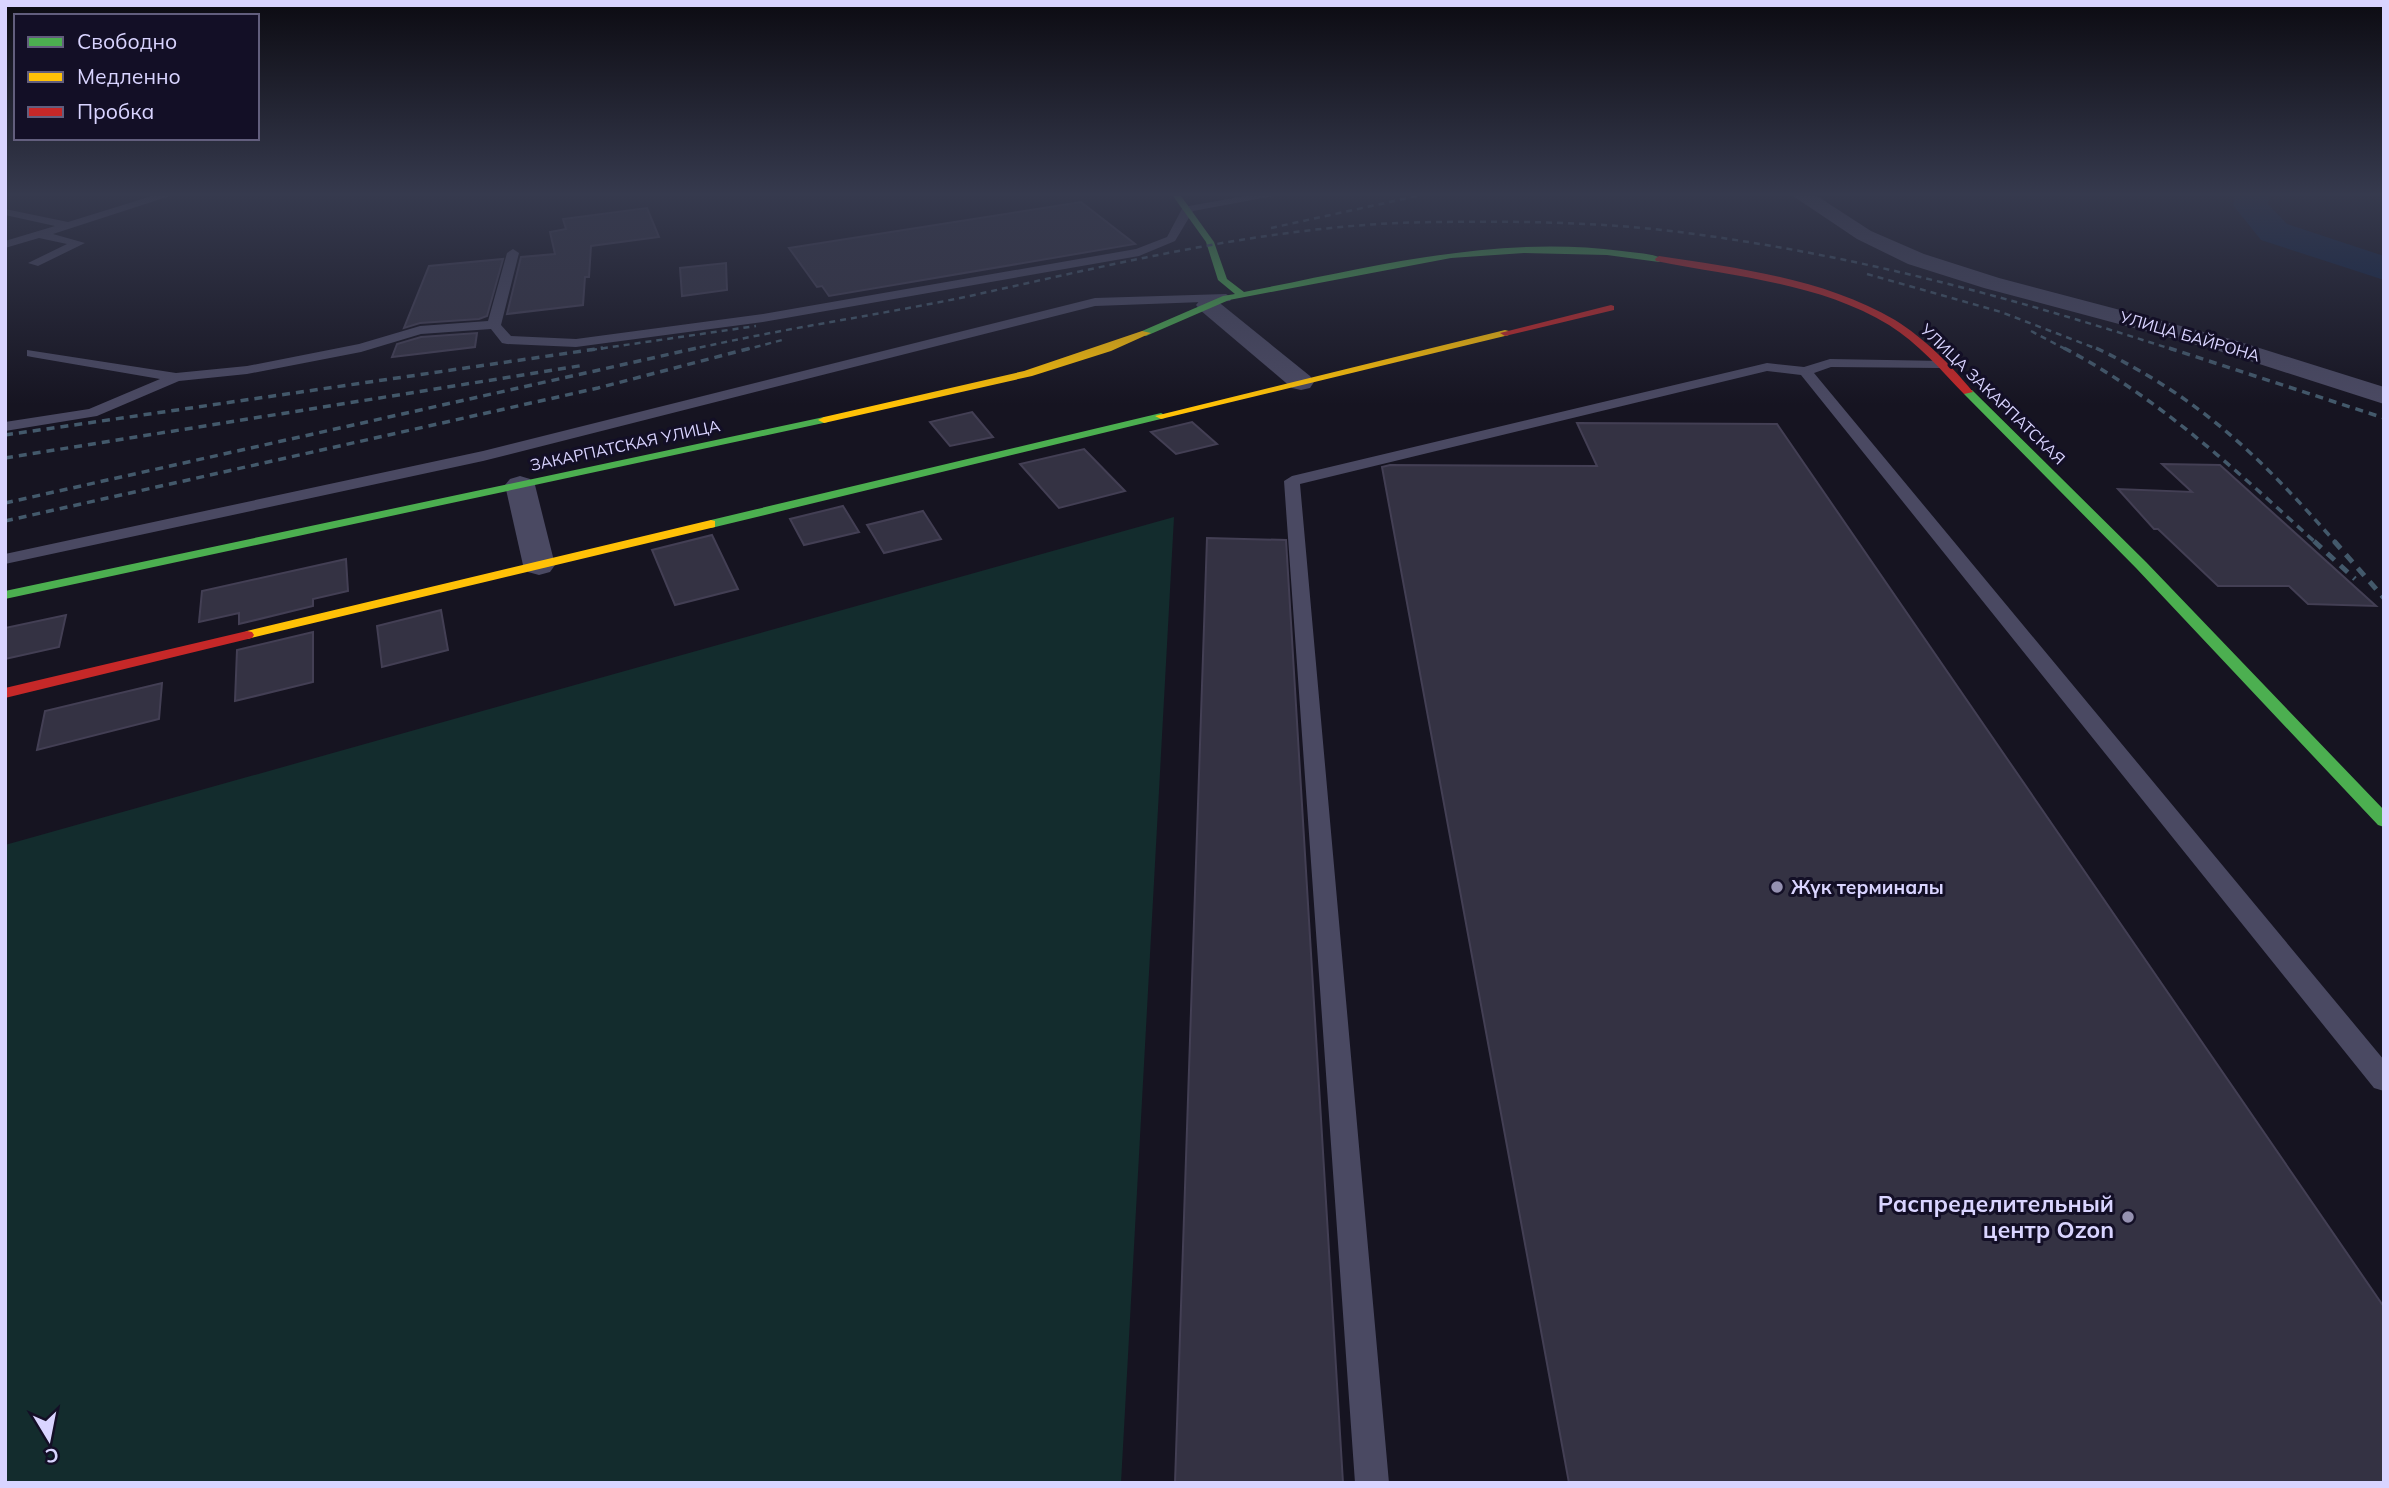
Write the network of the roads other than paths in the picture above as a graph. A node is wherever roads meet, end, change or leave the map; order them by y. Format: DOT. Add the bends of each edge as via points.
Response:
graph roads {
  1 [pos="510,265"];
  2 [pos="1057,265"];
  3 [pos="1218,265"];
  4 [pos="1397,265"];
  5 [pos="1704,265"];
  6 [pos="1936,265"];
  7 [pos="1225,299"];
  8 [pos="1611,308"];
  9 [pos="494,325"];
  10 [pos="32,353"];
  11 [pos="1940,364"];
  12 [pos="1805,371"];
  13 [pos="176,377"];
  14 [pos="1300,382"];
  15 [pos="2384,396"];
  16 [pos="5,427"];
  17 [pos="520,485"];
  18 [pos="5,559"];
  19 [pos="539,565"];
  20 [pos="5,595"];
  21 [pos="5,693"];
  22 [pos="2384,821"];
  23 [pos="2384,1080"];
  24 [pos="1372,1483"];
  1 -- 9 [label="lane"];
  2 -- 9 [label="lane" via="576,343 508,340"];
  3 -- 7 [label="street"];
  4 -- 7 [label="street, УЛИЦА ЗАКАРПАТСКАЯ"];
  5 -- 11 [label="street, УЛИЦА ЗАКАРПАТСКАЯ" via="1852,302 1894,324"];
  6 -- 15 [label="street, УЛИЦА БАЙРОНА" via="2225,345"];
  7 -- 14 [label="street"];
  7 -- 17 [label="street, ЗАКАРПАТСКАЯ УЛИЦА" via="1104,351 1039,372"];
  7 -- 18 [label="lane" via="1095,302 483,456"];
  8 -- 14 [label="street"];
  9 -- 13 [label="lane" via="420,330 323,356"];
  10 -- 13 [label="lane"];
  11 -- 12 [label="lane" via="1830,363"];
  11 -- 22 [label="street, УЛИЦА ЗАКАРПАТСКАЯ" via="2141,565"];
  12 -- 23 [label="lane"];
  12 -- 24 [label="lane" via="1767,367 1292,481"];
  13 -- 16 [label="lane" via="92,413"];
  14 -- 19 [label="street"];
  17 -- 19 [label="street"];
  17 -- 20 [label="street, ЗАКАРПАТСКАЯ УЛИЦА"];
  19 -- 21 [label="street"];
}
